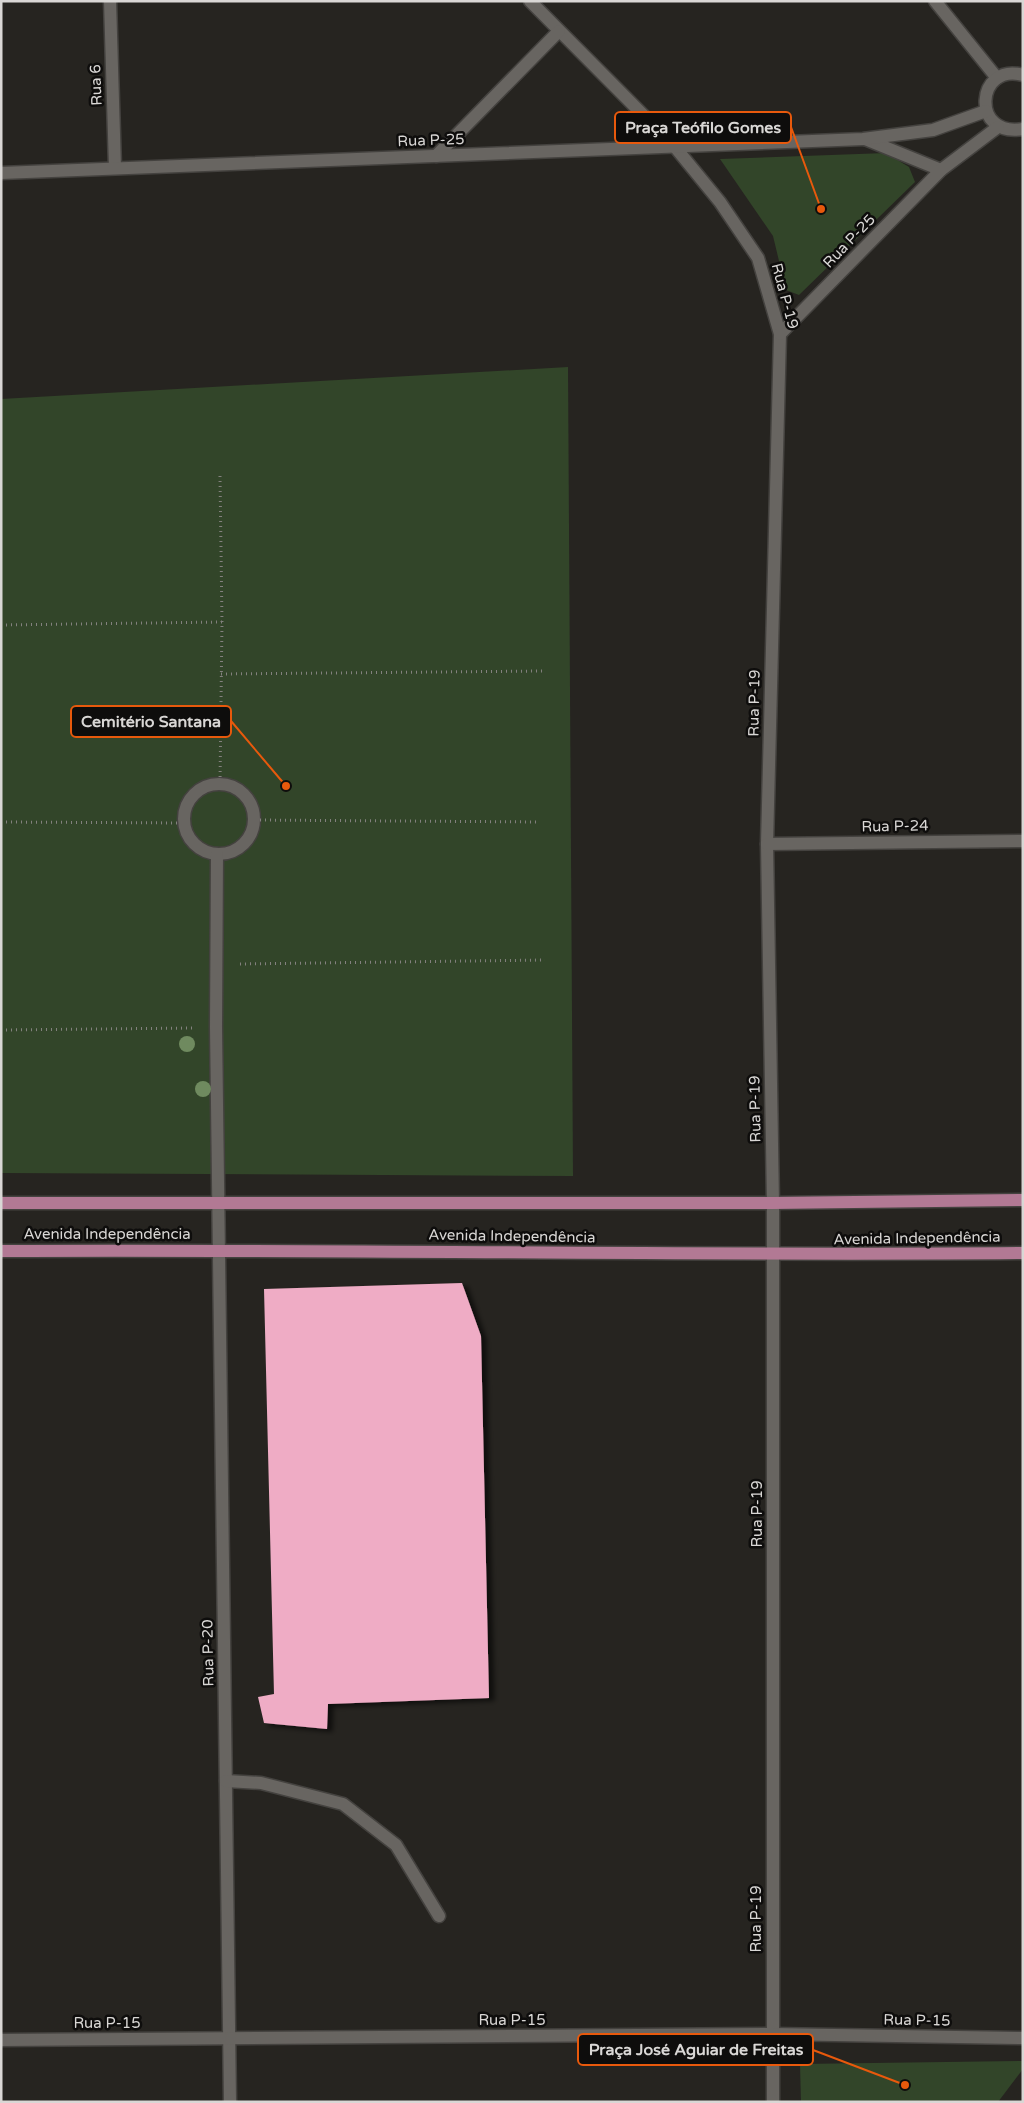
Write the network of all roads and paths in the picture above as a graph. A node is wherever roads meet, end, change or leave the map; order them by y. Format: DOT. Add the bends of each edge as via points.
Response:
graph roads {
  1 [pos="110,1"];
  2 [pos="530,1"];
  3 [pos="935,1"];
  4 [pos="559,31"];
  5 [pos="1023,75"];
  6 [pos="998,78"];
  7 [pos="986,111"];
  8 [pos="998,127"];
  9 [pos="1023,130"];
  10 [pos="863,138"];
  11 [pos="675,147"];
  12 [pos="436,156"];
  13 [pos="115,168"];
  14 [pos="941,170"];
  15 [pos="1,173"];
  16 [pos="780,334"];
  17 [pos="220,476"];
  18 [pos="222,622"];
  19 [pos="1,626"];
  20 [pos="544,672"];
  21 [pos="221,674"];
  22 [pos="220,783"];
  23 [pos="255,820"];
  24 [pos="1,822"];
  25 [pos="540,822"];
  26 [pos="184,823"];
  27 [pos="1023,841"];
  28 [pos="767,844"];
  29 [pos="217,854"];
  30 [pos="545,960"];
  31 [pos="216,965"];
  32 [pos="216,1027"];
  33 [pos="1,1030"];
  34 [pos="1023,1200"];
  35 [pos="1,1203"];
  36 [pos="219,1203"];
  37 [pos="773,1203"];
  38 [pos="220,1250"];
  39 [pos="1,1251"];
  40 [pos="1023,1253"];
  41 [pos="773,1255"];
  42 [pos="226,1781"];
  43 [pos="439,1916"];
  44 [pos="773,2034"];
  45 [pos="229,2038"];
  46 [pos="1023,2038"];
  47 [pos="1,2040"];
  48 [pos="230,2102"];
  49 [pos="773,2102"];
  1 -- 13 [label="street, Rua 6"];
  2 -- 4 [label="street, Rua P-19"];
  3 -- 6 [label="street"];
  4 -- 11 [label="street, Rua P-19"];
  4 -- 12 [label="street"];
  5 -- 6 [label="street" via="1012,73"];
  6 -- 7 [label="street" via="988,89"];
  7 -- 8 [label="street"];
  7 -- 10 [label="street, Rua P-25" via="933,130"];
  8 -- 9 [label="street"];
  8 -- 14 [label="street, Rua P-25"];
  10 -- 11 [label="street, Rua P-25"];
  10 -- 14 [label="street, Rua P-25"];
  11 -- 12 [label="street, Rua P-25"];
  11 -- 16 [label="street, Rua P-19" via="720,202 758,258"];
  12 -- 13 [label="street, Rua P-25"];
  13 -- 15 [label="street, Rua P-25"];
  14 -- 16 [label="street, Rua P-25"];
  16 -- 28 [label="street, Rua P-19"];
  17 -- 18 [label="path"];
  18 -- 19 [label="path"];
  18 -- 21 [label="path"];
  20 -- 21 [label="path"];
  21 -- 22 [label="path"];
  22 -- 23 [label="street" via="231,785 249,799"];
  22 -- 26 [label="street" via="197,791 187,806"];
  23 -- 25 [label="path"];
  23 -- 29 [label="street" via="247,841 234,850"];
  24 -- 26 [label="path"];
  26 -- 29 [label="street" via="195,844"];
  27 -- 28 [label="street, Rua P-24"];
  28 -- 37 [label="street, Rua P-19"];
  29 -- 31 [label="street, Rua P-20"];
  30 -- 31 [label="path"];
  31 -- 32 [label="street, Rua P-20"];
  32 -- 33 [label="path"];
  32 -- 36 [label="street, Rua P-20"];
  34 -- 37 [label="main road, Avenida Independência"];
  35 -- 36 [label="main road, Avenida Independência"];
  36 -- 37 [label="main road, Avenida Independência"];
  36 -- 38 [label="street, Rua P-20"];
  37 -- 41 [label="street, Rua P-19"];
  38 -- 39 [label="main road, Avenida Independência"];
  38 -- 41 [label="main road, Avenida Independência"];
  38 -- 42 [label="street, Rua P-20"];
  40 -- 41 [label="main road, Avenida Independência"];
  41 -- 44 [label="street, Rua P-19"];
  42 -- 43 [label="street" via="262,1784 343,1804 396,1845"];
  42 -- 45 [label="street, Rua P-20"];
  44 -- 45 [label="street, Rua P-15"];
  44 -- 46 [label="street, Rua P-15"];
  44 -- 49 [label="street, Rua P-19"];
  45 -- 47 [label="street, Rua P-15"];
  45 -- 48 [label="street, Rua P-20"];
}
